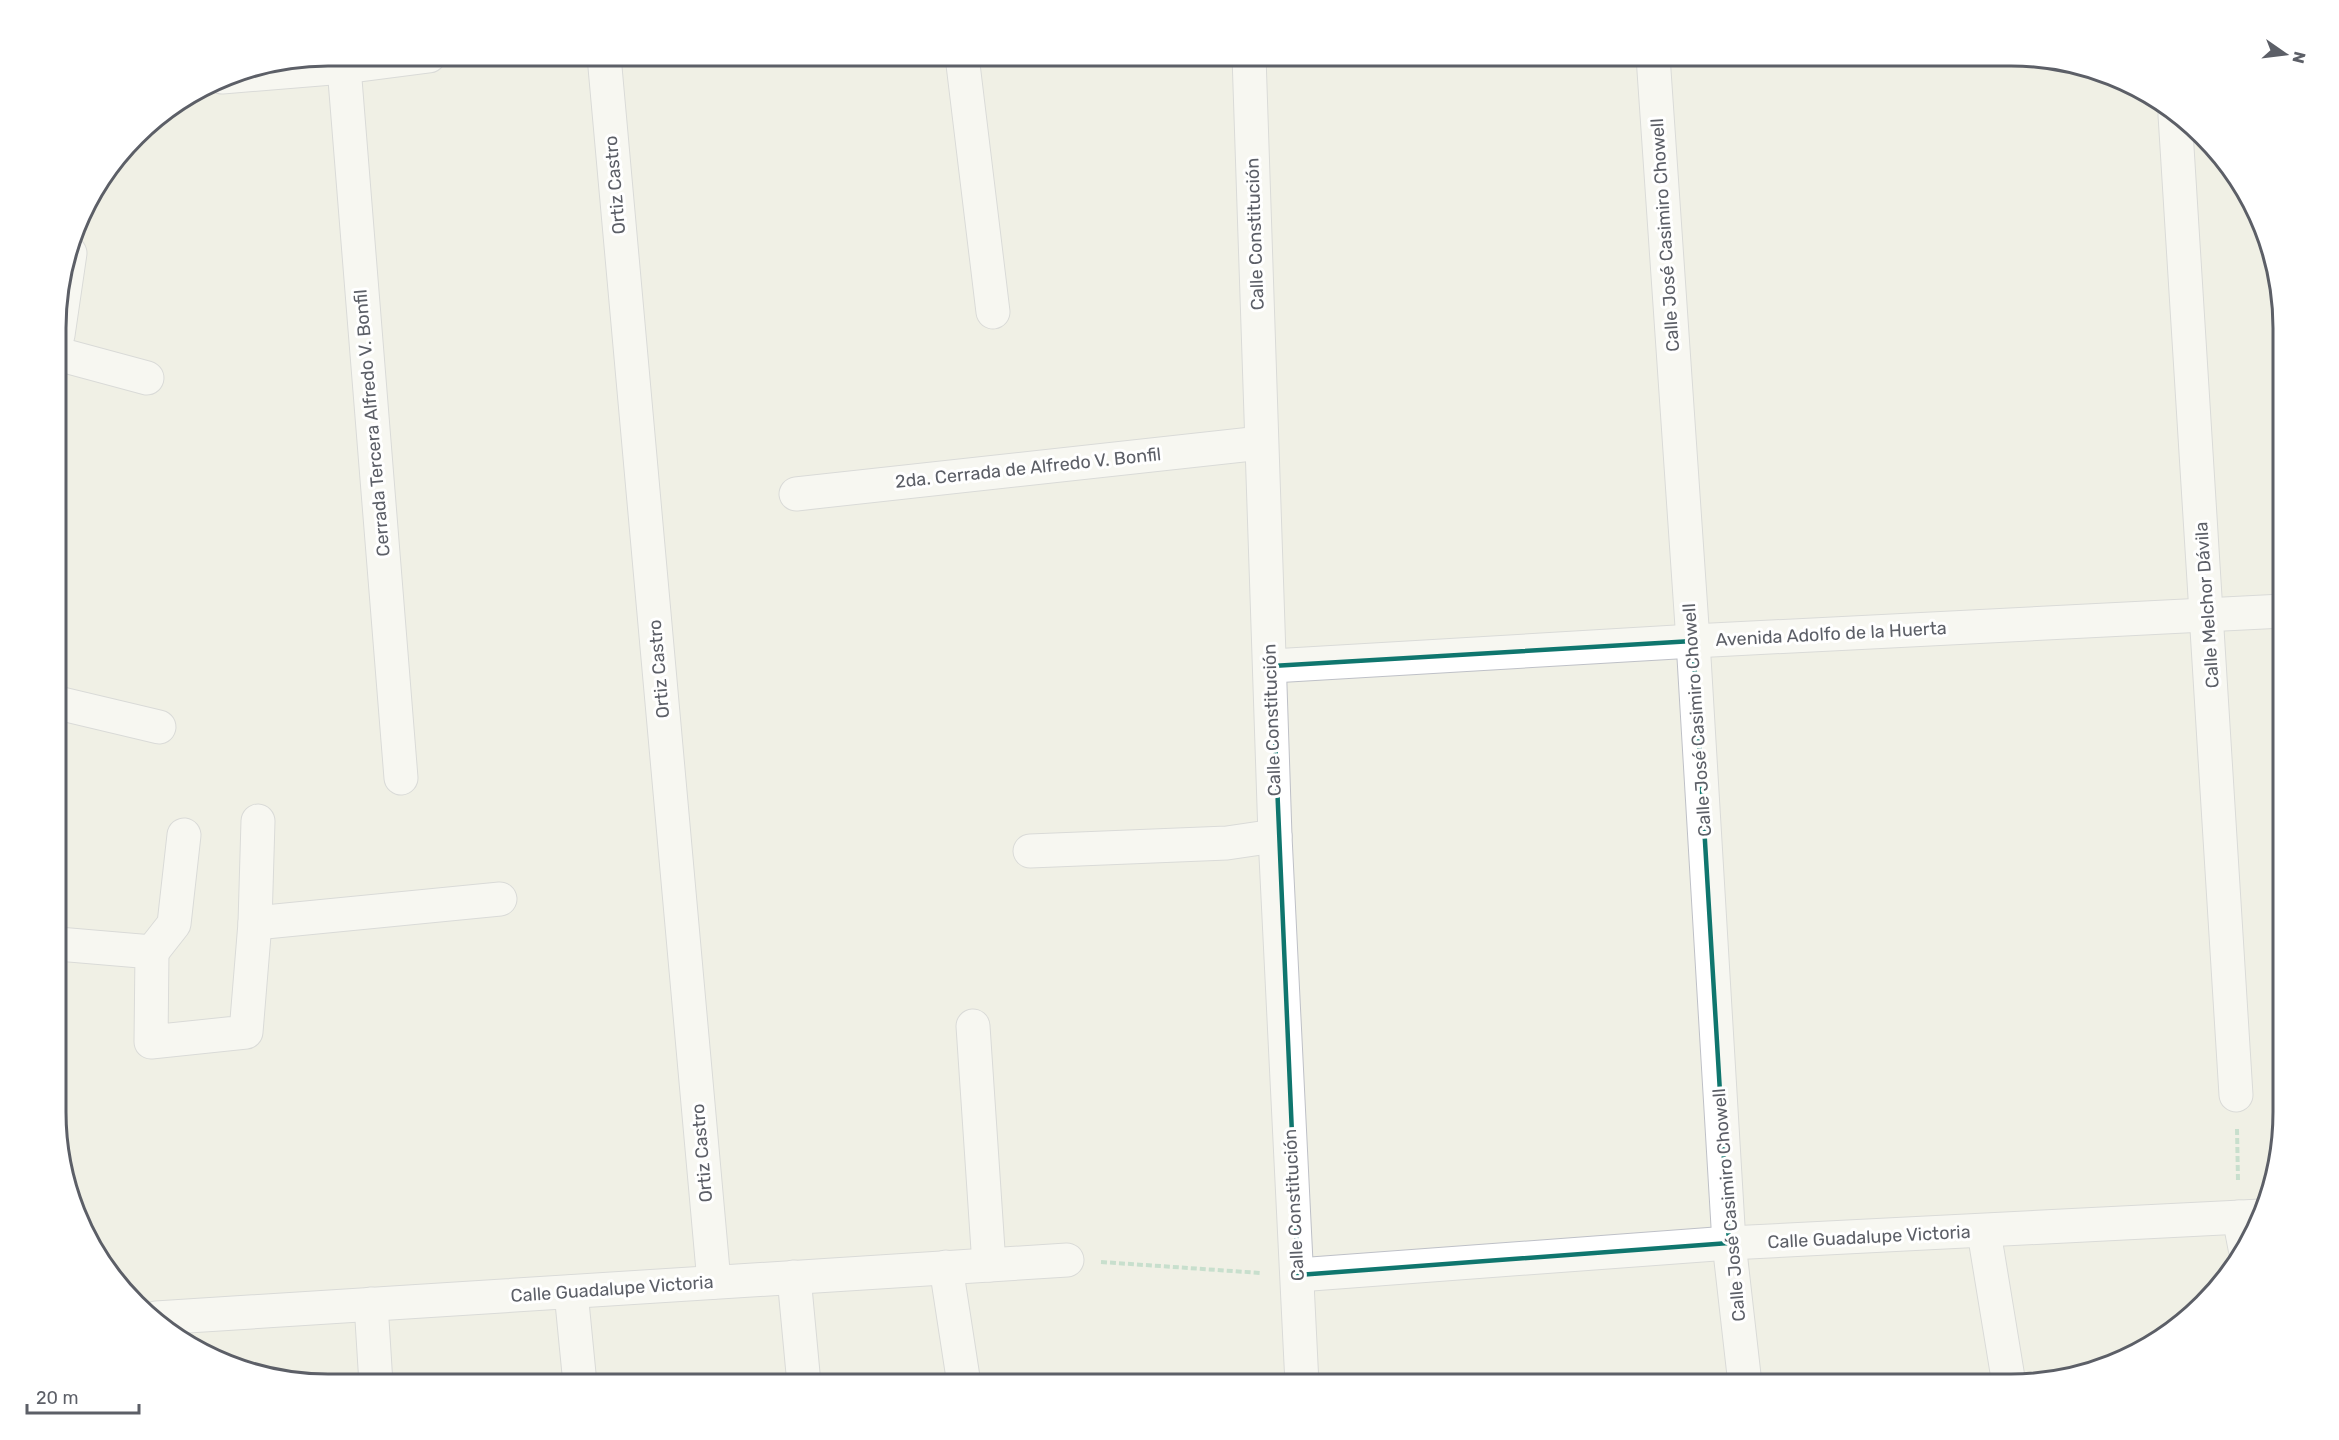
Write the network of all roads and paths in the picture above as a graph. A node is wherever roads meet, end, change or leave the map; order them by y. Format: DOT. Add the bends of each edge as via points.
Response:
graph roads {
  1 [pos="352,66"];
  2 [pos="605,66"];
  3 [pos="963,66"];
  4 [pos="1249,66"];
  5 [pos="1654,66"];
  6 [pos="344,67"];
  7 [pos="267,73"];
  8 [pos="2176,124"];
  9 [pos="993,312"];
  10 [pos="66,356"];
  11 [pos="147,378"];
  12 [pos="1261,443"];
  13 [pos="796,494"];
  14 [pos="2273,612"];
  15 [pos="2208,615"];
  16 [pos="1693,641"];
  17 [pos="1272,666"];
  18 [pos="66,704"];
  19 [pos="159,727"];
  20 [pos="401,778"];
  21 [pos="258,821"];
  22 [pos="184,835"];
  23 [pos="1275,836"];
  24 [pos="1030,852"];
  25 [pos="500,899"];
  26 [pos="255,923"];
  27 [pos="66,945"];
  28 [pos="152,952"];
  29 [pos="973,1026"];
  30 [pos="2236,1095"];
  31 [pos="2249,1223"];
  32 [pos="2246,1227"];
  33 [pos="1984,1232"];
  34 [pos="1729,1243"];
  35 [pos="1067,1260"];
  36 [pos="989,1265"];
  37 [pos="946,1267"];
  38 [pos="1298,1275"];
  39 [pos="794,1277"];
  40 [pos="714,1282"];
  41 [pos="571,1292"];
  42 [pos="371,1304"];
  43 [pos="165,1317"];
  44 [pos="375,1374"];
  45 [pos="579,1374"];
  46 [pos="803,1374"];
  47 [pos="962,1374"];
  48 [pos="1302,1374"];
  49 [pos="1744,1374"];
  50 [pos="2007,1374"];
  1 -- 6 [label="street"];
  2 -- 40 [label="street, Ortiz Castro"];
  3 -- 9 [label="street"];
  4 -- 12 [label="street, Calle Constitución"];
  5 -- 16 [label="street, Calle José Casimiro Chowell"];
  6 -- 7 [label="street"];
  6 -- 20 [label="street, Cerrada Tercera Alfredo V. Bonfil"];
  8 -- 15 [label="street, Calle Melchor Dávila"];
  10 -- 11 [label="street"];
  12 -- 13 [label="street, 2da. Cerrada de Alfredo V. Bonfil"];
  12 -- 17 [label="street, Calle Constitución"];
  14 -- 15 [label="street, Avenida Adolfo de la Huerta"];
  15 -- 16 [label="street, Avenida Adolfo de la Huerta"];
  15 -- 30 [label="street, Calle Melchor Dávila"];
  16 -- 17 [label="street, Avenida Adolfo de la Huerta"];
  16 -- 34 [label="street, Calle José Casimiro Chowell"];
  17 -- 23 [label="street, Calle Constitución"];
  18 -- 19 [label="street"];
  21 -- 26 [label="street"];
  22 -- 28 [label="street" via="174,924"];
  23 -- 24 [label="street" via="1227,843"];
  23 -- 38 [label="street, Calle Constitución"];
  25 -- 26 [label="street"];
  26 -- 28 [label="street" via="246,1032 151,1042"];
  27 -- 28 [label="street"];
  29 -- 36 [label="street"];
  30 -- 31 [label="path"];
  32 -- 33 [label="street, Calle Guadalupe Victoria"];
  33 -- 34 [label="street, Calle Guadalupe Victoria"];
  33 -- 50 [label="street"];
  34 -- 38 [label="street, Calle Guadalupe Victoria"];
  34 -- 49 [label="street, Calle José Casimiro Chowell"];
  35 -- 36 [label="street, Calle Guadalupe Victoria"];
  35 -- 38 [label="path"];
  36 -- 37 [label="street, Calle Guadalupe Victoria"];
  37 -- 39 [label="street, Calle Guadalupe Victoria"];
  37 -- 47 [label="street"];
  38 -- 48 [label="street, Calle Constitución"];
  39 -- 40 [label="street, Calle Guadalupe Victoria"];
  39 -- 46 [label="street"];
  40 -- 41 [label="street, Calle Guadalupe Victoria"];
  41 -- 42 [label="street, Calle Guadalupe Victoria"];
  41 -- 45 [label="street"];
  42 -- 43 [label="street, Calle Guadalupe Victoria"];
  42 -- 44 [label="street"];
}
